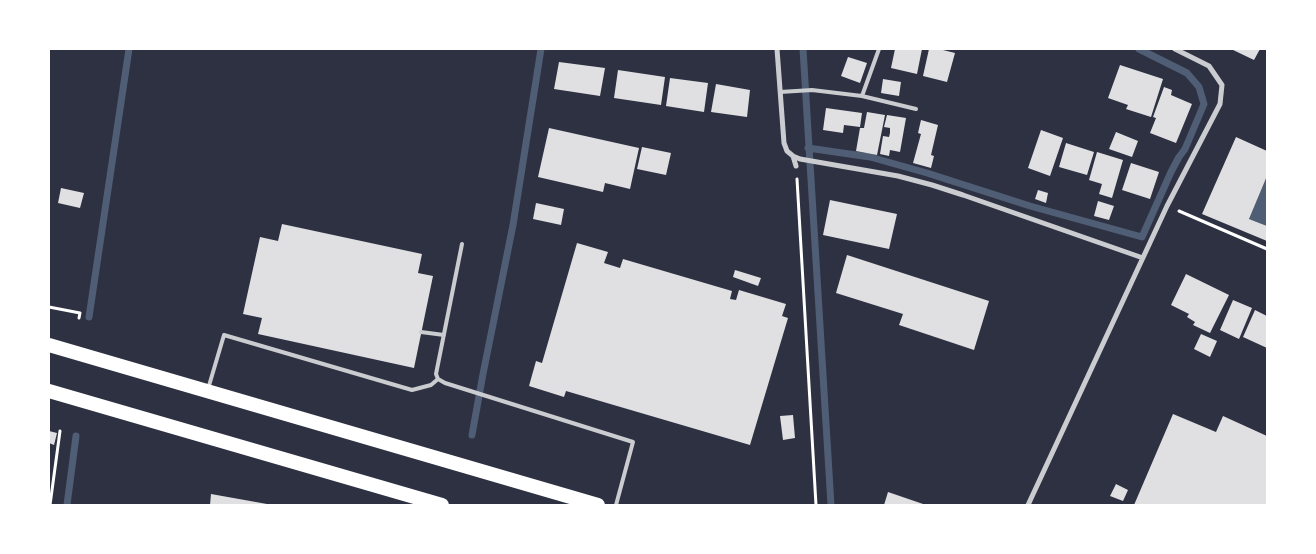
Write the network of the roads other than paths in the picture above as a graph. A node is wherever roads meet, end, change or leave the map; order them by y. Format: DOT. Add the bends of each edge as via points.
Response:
graph roads {
  1 [pos="778,49"];
  2 [pos="880,49"];
  3 [pos="1175,49"];
  4 [pos="780,92"];
  5 [pos="862,96"];
  6 [pos="916,109"];
  7 [pos="793,156"];
  8 [pos="796,166"];
  9 [pos="462,244"];
  10 [pos="1143,258"];
  11 [pos="421,332"];
  12 [pos="444,336"];
  13 [pos="49,345"];
  14 [pos="438,379"];
  15 [pos="49,391"];
  16 [pos="208,392"];
  17 [pos="442,505"];
  18 [pos="598,505"];
  19 [pos="616,505"];
  20 [pos="1028,505"];
  1 -- 4 [label="street"];
  2 -- 5 [label="lane"];
  3 -- 10 [label="street" via="1209,66 1222,85 1220,104"];
  4 -- 5 [label="lane" via="812,90"];
  4 -- 7 [label="street" via="784,143"];
  5 -- 6 [label="lane"];
  7 -- 8 [label="street"];
  7 -- 10 [label="street" via="932,185"];
  9 -- 12 [label="lane"];
  10 -- 20 [label="street"];
  11 -- 12 [label="lane"];
  12 -- 14 [label="lane" via="436,374"];
  13 -- 16 [label="highway"];
  14 -- 16 [label="lane" via="431,385 412,390 224,335"];
  14 -- 19 [label="lane" via="633,442"];
  15 -- 17 [label="highway"];
  16 -- 18 [label="highway"];
}
